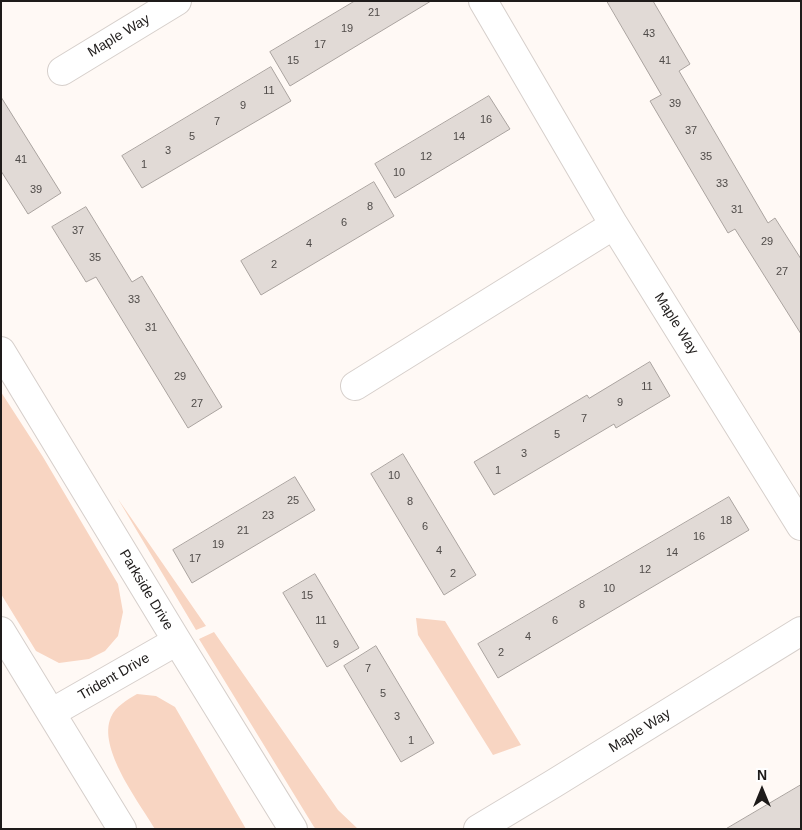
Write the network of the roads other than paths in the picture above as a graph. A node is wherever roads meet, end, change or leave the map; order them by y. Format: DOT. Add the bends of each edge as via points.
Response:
graph roads {
  1 [pos="177,1"];
  2 [pos="483,1"];
  3 [pos="62,71"];
  4 [pos="614,225"];
  5 [pos="1,350"];
  6 [pos="355,386"];
  7 [pos="801,526"];
  8 [pos="1,631"];
  9 [pos="801,631"];
  10 [pos="177,641"];
  11 [pos="51,713"];
  12 [pos="122,829"];
  13 [pos="293,829"];
  14 [pos="478,829"];
  1 -- 3 [label="street, Maple Way"];
  2 -- 4 [label="street, Maple Way"];
  4 -- 6 [label="street"];
  4 -- 7 [label="street, Maple Way"];
  5 -- 10 [label="street, Parkside Drive"];
  8 -- 11 [label="street"];
  9 -- 14 [label="street, Maple Way"];
  10 -- 11 [label="street, Trident Drive"];
  10 -- 13 [label="street, Parkside Drive"];
  11 -- 12 [label="street"];
}
